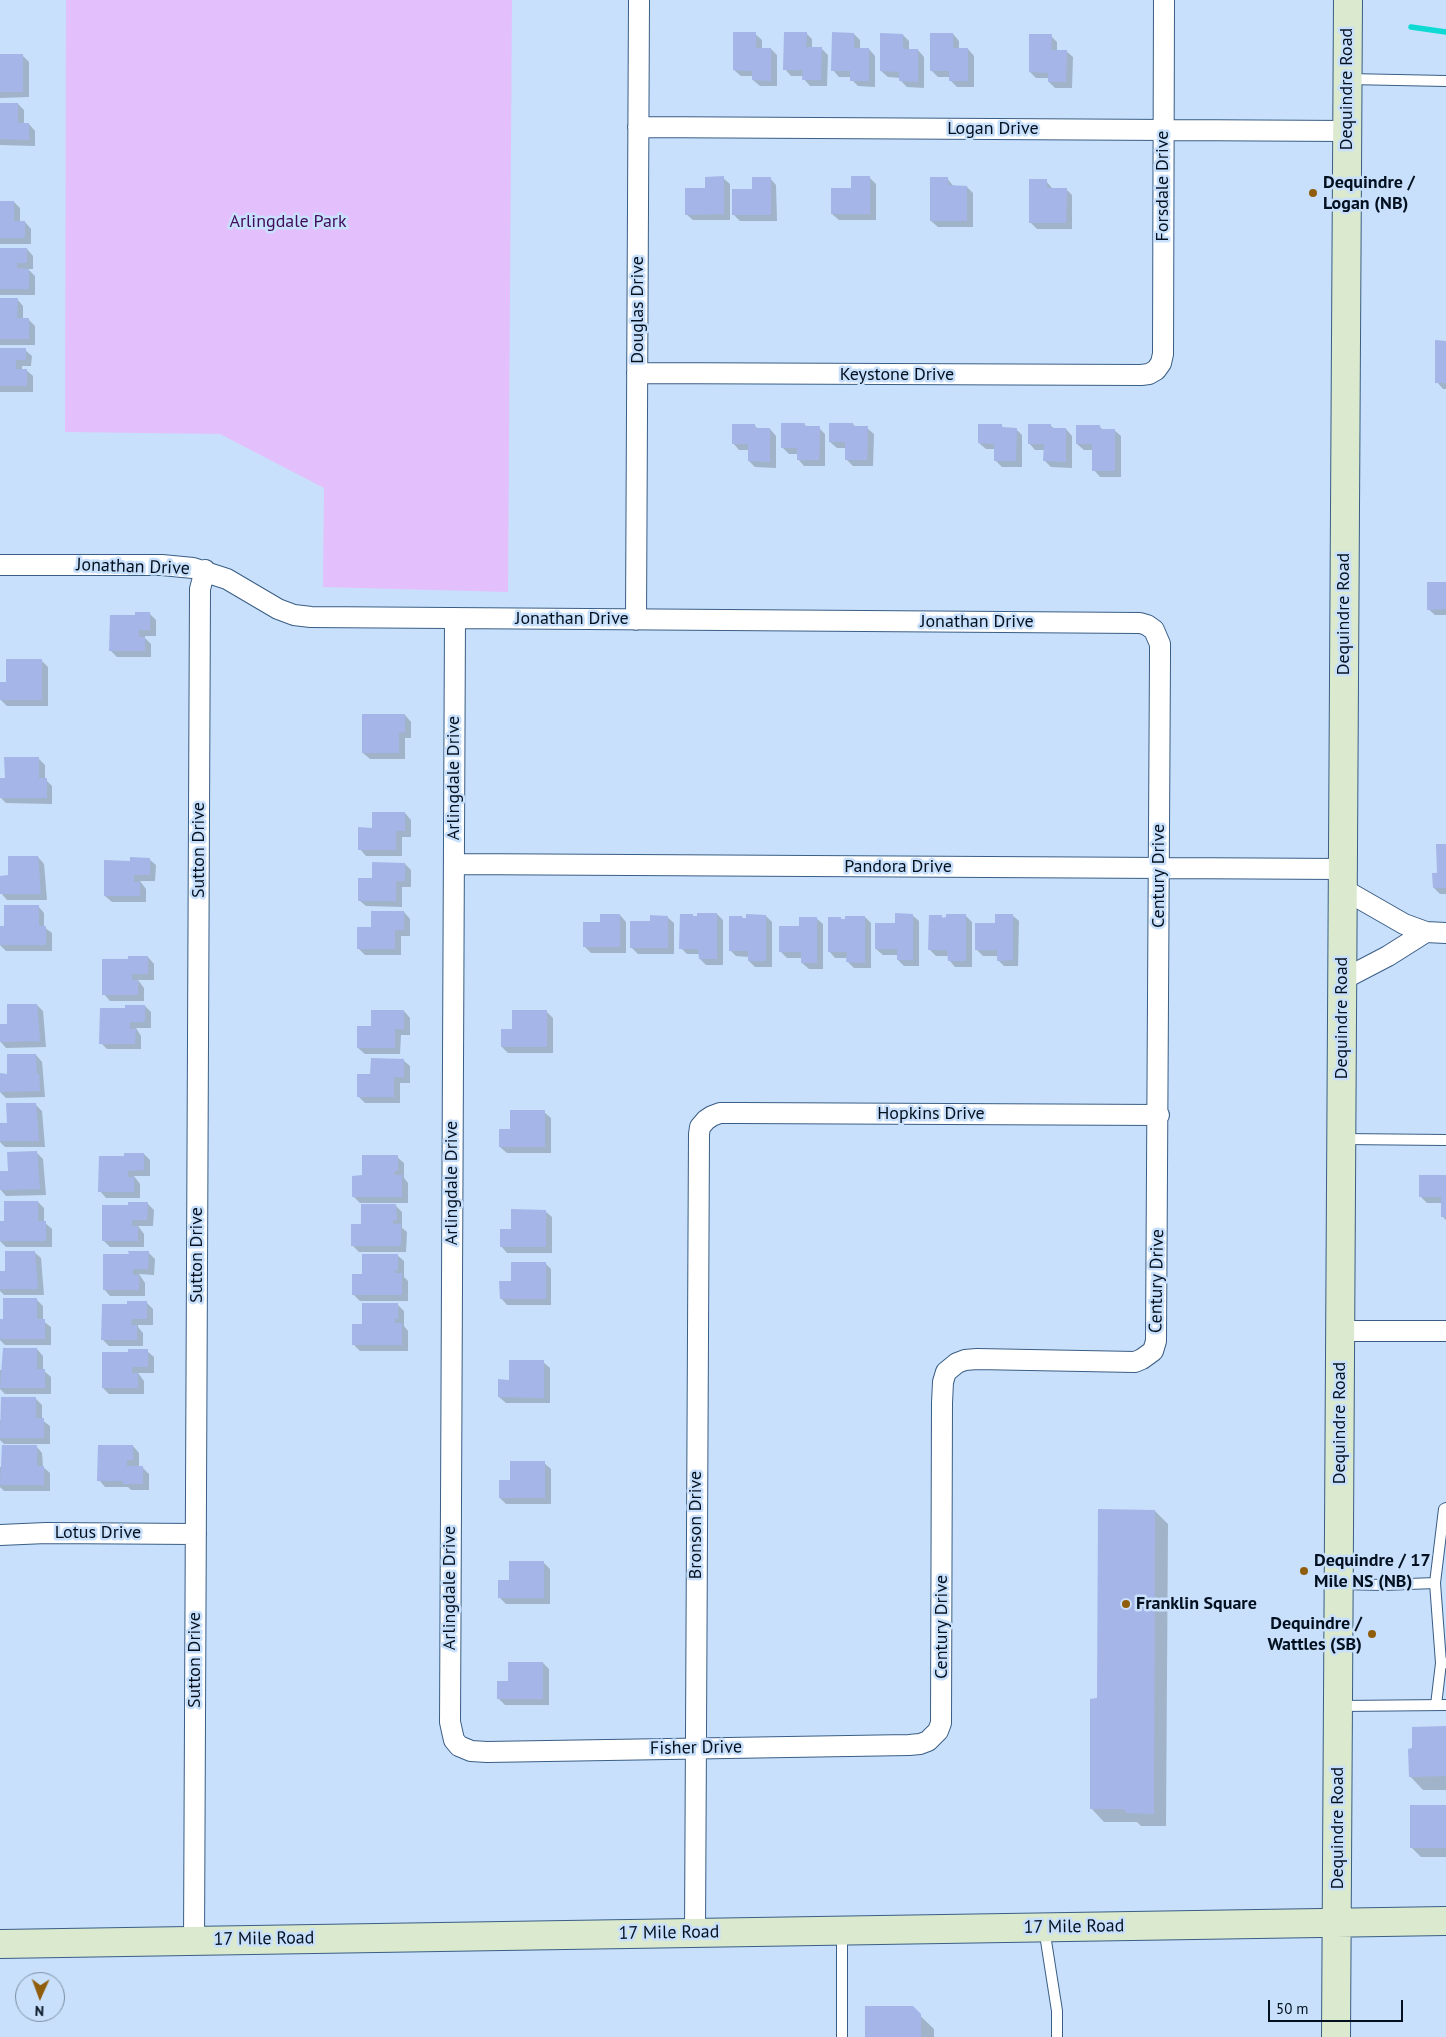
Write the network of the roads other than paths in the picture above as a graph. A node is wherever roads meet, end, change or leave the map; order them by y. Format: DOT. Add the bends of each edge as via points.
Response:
graph roads {
  1 [pos="639,0"];
  2 [pos="1164,0"];
  3 [pos="1348,0"];
  4 [pos="1347,79"];
  5 [pos="1446,81"];
  6 [pos="638,127"];
  7 [pos="1164,130"];
  8 [pos="1347,131"];
  9 [pos="1156,370"];
  10 [pos="637,373"];
  11 [pos="0,565"];
  12 [pos="205,570"];
  13 [pos="455,618"];
  14 [pos="636,620"];
  15 [pos="1154,630"];
  16 [pos="454,864"];
  17 [pos="1159,868"];
  18 [pos="1343,879"];
  19 [pos="1426,932"];
  20 [pos="1446,933"];
  21 [pos="1342,980"];
  22 [pos="1159,1115"];
  23 [pos="706,1120"];
  24 [pos="1342,1139"];
  25 [pos="1446,1140"];
  26 [pos="1340,1331"];
  27 [pos="1446,1331"];
  28 [pos="1446,1508"];
  29 [pos="196,1534"];
  30 [pos="0,1536"];
  31 [pos="1434,1583"];
  32 [pos="1339,1584"];
  33 [pos="1443,1663"];
  34 [pos="1441,1705"];
  35 [pos="1338,1706"];
  36 [pos="934,1737"];
  37 [pos="459,1746"];
  38 [pos="695,1748"];
  39 [pos="1446,1921"];
  40 [pos="1337,1922"];
  41 [pos="1044,1927"];
  42 [pos="842,1930"];
  43 [pos="695,1932"];
  44 [pos="194,1940"];
  45 [pos="0,1944"];
  46 [pos="842,2037"];
  47 [pos="1057,2037"];
  48 [pos="1336,2037"];
  1 -- 6 [label="street, Douglas Drive"];
  2 -- 7 [label="street, Forsdale Drive"];
  3 -- 4 [label="main road, Dequindre Road"];
  4 -- 5 [label="lane"];
  4 -- 8 [label="main road, Dequindre Road"];
  6 -- 7 [label="street, Logan Drive"];
  6 -- 10 [label="street, Douglas Drive"];
  7 -- 8 [label="street, Logan Drive"];
  7 -- 9 [label="street, Forsdale Drive" via="1163,354"];
  8 -- 18 [label="main road, Dequindre Road"];
  9 -- 10 [label="street, Keystone Drive" via="1140,375"];
  10 -- 14 [label="street, Douglas Drive"];
  11 -- 12 [label="street, Jonathan Drive" via="162,565"];
  12 -- 13 [label="street, Jonathan Drive" via="278,609 294,614 311,617"];
  12 -- 29 [label="street, Sutton Drive" via="200,589"];
  13 -- 14 [label="street, Jonathan Drive"];
  13 -- 16 [label="street, Arlingdale Drive"];
  14 -- 15 [label="street, Jonathan Drive" via="1140,623"];
  15 -- 17 [label="street, Century Drive" via="1160,644"];
  16 -- 17 [label="street, Pandora Drive"];
  16 -- 37 [label="street, Arlingdale Drive" via="450,1722 454,1740"];
  17 -- 18 [label="street, Pandora Drive"];
  17 -- 22 [label="street, Century Drive"];
  18 -- 19 [label="street" via="1392,918"];
  18 -- 21 [label="main road, Dequindre Road"];
  19 -- 20 [label="street"];
  19 -- 21 [label="street"];
  21 -- 24 [label="main road, Dequindre Road"];
  22 -- 23 [label="street, Hopkins Drive" via="720,1113"];
  22 -- 36 [label="street, Century Drive" via="1157,1330 1153,1350 1136,1362 965,1360 946,1372 942,1403 941,1723"];
  23 -- 38 [label="street, Bronson Drive" via="699,1134"];
  24 -- 25 [label="lane"];
  24 -- 26 [label="main road, Dequindre Road"];
  26 -- 27 [label="street"];
  26 -- 32 [label="main road, Dequindre Road"];
  28 -- 31 [label="lane"];
  29 -- 30 [label="street, Lotus Drive" via="46,1533"];
  29 -- 44 [label="street, Sutton Drive"];
  31 -- 32 [label="lane"];
  31 -- 33 [label="lane"];
  32 -- 35 [label="main road, Dequindre Road"];
  33 -- 34 [label="lane"];
  34 -- 35 [label="lane"];
  35 -- 40 [label="main road, Dequindre Road"];
  36 -- 38 [label="street, Fisher Drive" via="909,1745"];
  37 -- 38 [label="street, Fisher Drive" via="471,1752"];
  38 -- 43 [label="street, Bronson Drive"];
  39 -- 40 [label="main road, 17 Mile Road"];
  40 -- 41 [label="main road, 17 Mile Road"];
  40 -- 48 [label="main road, Dequindre Road"];
  41 -- 42 [label="main road, 17 Mile Road"];
  41 -- 47 [label="lane" via="1057,2011"];
  42 -- 43 [label="main road, 17 Mile Road"];
  42 -- 46 [label="lane"];
  43 -- 44 [label="main road, 17 Mile Road"];
  44 -- 45 [label="main road, 17 Mile Road"];
}
